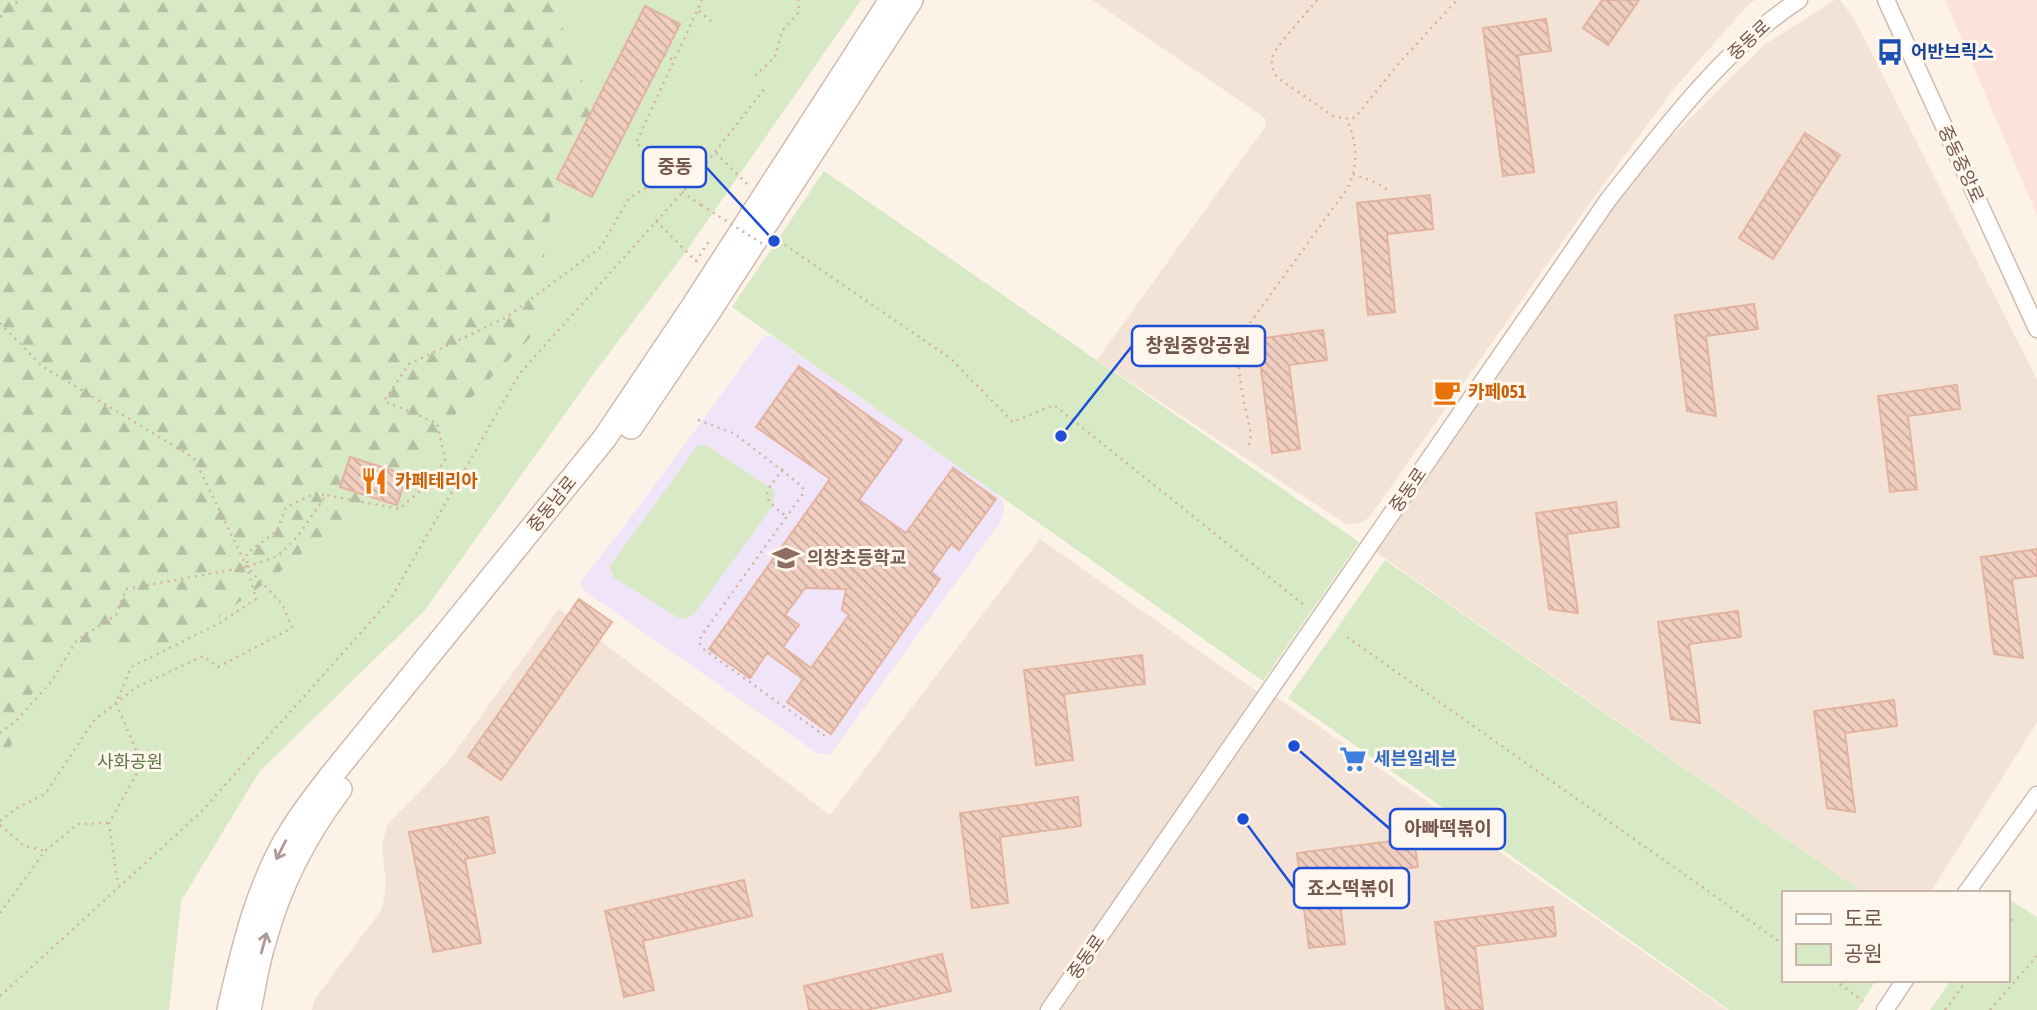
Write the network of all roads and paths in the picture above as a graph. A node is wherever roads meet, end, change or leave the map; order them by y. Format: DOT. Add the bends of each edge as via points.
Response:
graph roads {
  1 [pos="19,0"];
  2 [pos="702,0"];
  3 [pos="798,0"];
  4 [pos="891,0"];
  5 [pos="911,0"];
  6 [pos="1317,0"];
  7 [pos="1457,0"];
  8 [pos="1799,0"];
  9 [pos="1886,0"];
  10 [pos="699,10"];
  11 [pos="0,18"];
  12 [pos="713,23"];
  13 [pos="664,55"];
  14 [pos="675,61"];
  15 [pos="755,76"];
  16 [pos="765,88"];
  17 [pos="1347,119"];
  18 [pos="716,153"];
  19 [pos="674,171"];
  20 [pos="1353,174"];
  21 [pos="690,184"];
  22 [pos="748,186"];
  23 [pos="1388,190"];
  24 [pos="682,192"];
  25 [pos="656,221"];
  26 [pos="778,241"];
  27 [pos="766,246"];
  28 [pos="696,261"];
  29 [pos="0,323"];
  30 [pos="2037,329"];
  31 [pos="698,420"];
  32 [pos="1248,445"];
  33 [pos="783,469"];
  34 [pos="461,475"];
  35 [pos="435,479"];
  36 [pos="326,495"];
  37 [pos="787,516"];
  38 [pos="247,567"];
  39 [pos="1304,605"];
  40 [pos="1347,637"];
  41 [pos="116,703"];
  42 [pos="0,733"];
  43 [pos="825,736"];
  44 [pos="2037,795"];
  45 [pos="0,823"];
  46 [pos="109,823"];
  47 [pos="45,851"];
  48 [pos="119,887"];
  49 [pos="1967,891"];
  50 [pos="0,913"];
  51 [pos="2014,917"];
  52 [pos="2009,923"];
  53 [pos="1782,943"];
  54 [pos="2037,956"];
  55 [pos="1837,982"];
  56 [pos="1904,982"];
  57 [pos="1966,982"];
  58 [pos="0,995"];
  59 [pos="1863,1001"];
  60 [pos="229,1010"];
  61 [pos="249,1010"];
  62 [pos="1049,1010"];
  63 [pos="1885,1010"];
  64 [pos="1945,1010"];
  65 [pos="1990,1010"];
  1 -- 11 [label="path"];
  2 -- 10 [label="path"];
  3 -- 15 [label="path" via="799,12 782,31 775,57"];
  4 -- 60 [label="street, 중동남로, one-way" via="604,439 290,833 244,941"];
  61 -- 5 [label="street, 중동남로, one-way" via="264,941 290,870 316,824 623,438"];
  6 -- 17 [label="path" via="1276,51 1272,66 1279,79 1335,117"];
  7 -- 17 [label="path" via="1363,110"];
  8 -- 62 [label="street, 중동로" via="1745,40 1672,118 1608,200"];
  9 -- 30 [label="street, 중동중앙로"];
  10 -- 12 [label="path"];
  10 -- 14 [label="path"];
  13 -- 14 [label="path"];
  14 -- 19 [label="path" via="635,143"];
  16 -- 18 [label="path"];
  17 -- 20 [label="path" via="1356,146"];
  18 -- 21 [label="path"];
  18 -- 22 [label="path"];
  19 -- 21 [label="path"];
  19 -- 35 [label="path" via="629,198 601,247 507,317 409,364 384,401 437,423 445,459"];
  20 -- 23 [label="path"];
  20 -- 32 [label="path" via="1347,189 1242,334 1239,368 1251,435"];
  21 -- 24 [label="path"];
  24 -- 25 [label="path"];
  24 -- 27 [label="path, bridge"];
  25 -- 28 [label="path"];
  25 -- 34 [label="path" via="520,373"];
  26 -- 39 [label="path" via="950,358 1013,422 1054,405"];
  29 -- 38 [label="path" via="42,366 194,458"];
  31 -- 33 [label="path" via="735,434"];
  33 -- 37 [label="path" via="803,487 803,495"];
  33 -- 37 [label="path" via="766,495 770,504"];
  34 -- 35 [label="path"];
  34 -- 48 [label="path" via="390,600 201,811"];
  35 -- 36 [label="path" via="399,509"];
  36 -- 38 [label="path" via="278,556"];
  36 -- 38 [label="path" via="316,493 286,507 277,531 247,553"];
  37 -- 43 [label="path" via="699,641 707,654"];
  38 -- 41 [label="path" via="256,599 220,623 131,667"];
  38 -- 41 [label="path" via="282,604 292,628 218,667 203,656 137,687"];
  38 -- 42 [label="path" via="126,589 116,615 77,640 51,682"];
  40 -- 53 [label="path"];
  41 -- 45 [label="path" via="94,719 45,794 15,809"];
  41 -- 46 [label="path" via="142,764"];
  44 -- 49 [label="street"];
  45 -- 47 [label="path" via="23,845"];
  46 -- 47 [label="path" via="78,824"];
  46 -- 48 [label="path"];
  47 -- 50 [label="path"];
  48 -- 58 [label="path"];
  51 -- 52 [label="path"];
  54 -- 65 [label="path"];
  55 -- 59 [label="path"];
  56 -- 63 [label="street"];
  57 -- 64 [label="path"];
}
